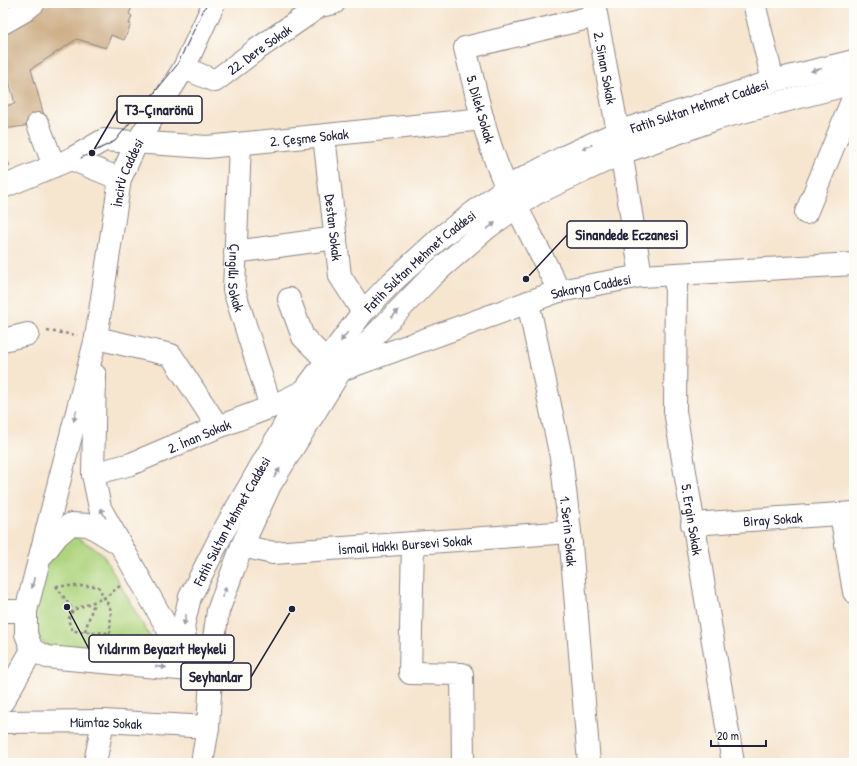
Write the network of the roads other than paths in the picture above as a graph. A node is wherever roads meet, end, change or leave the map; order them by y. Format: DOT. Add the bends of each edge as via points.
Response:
graph roads {
  1 [pos="34,3"];
  2 [pos="214,3"];
  3 [pos="334,3"];
  4 [pos="754,3"];
  5 [pos="595,9"];
  6 [pos="3,23"];
  7 [pos="854,61"];
  8 [pos="184,68"];
  9 [pos="773,81"];
  10 [pos="854,83"];
  11 [pos="854,96"];
  12 [pos="483,118"];
  13 [pos="38,124"];
  14 [pos="618,132"];
  15 [pos="324,136"];
  16 [pos="136,144"];
  17 [pos="240,144"];
  18 [pos="622,153"];
  19 [pos="63,163"];
  20 [pos="120,179"];
  21 [pos="3,187"];
  22 [pos="512,196"];
  23 [pos="806,213"];
  24 [pos="336,238"];
  25 [pos="235,252"];
  26 [pos="854,264"];
  27 [pos="676,274"];
  28 [pos="641,276"];
  29 [pos="559,291"];
  30 [pos="289,299"];
  31 [pos="528,302"];
  32 [pos="363,312"];
  33 [pos="28,334"];
  34 [pos="96,338"];
  35 [pos="3,340"];
  36 [pos="334,365"];
  37 [pos="304,391"];
  38 [pos="271,407"];
  39 [pos="218,427"];
  40 [pos="93,474"];
  41 [pos="848,514"];
  42 [pos="692,524"];
  43 [pos="570,532"];
  44 [pos="413,543"];
  45 [pos="121,545"];
  46 [pos="242,546"];
  47 [pos="36,570"];
  48 [pos="148,592"];
  49 [pos="854,592"];
  50 [pos="190,597"];
  51 [pos="3,611"];
  52 [pos="26,611"];
  53 [pos="213,645"];
  54 [pos="32,650"];
  55 [pos="190,670"];
  56 [pos="209,700"];
  57 [pos="3,701"];
  58 [pos="103,721"];
  59 [pos="3,722"];
  60 [pos="208,727"];
  61 [pos="95,763"];
  62 [pos="202,763"];
  63 [pos="463,763"];
  64 [pos="589,763"];
  65 [pos="733,763"];
  1 -- 6 [label="street"];
  2 -- 8 [label="street, İncirli Caddesi"];
  3 -- 8 [label="street, 22. Dere Sokak" via="320,6 215,81"];
  4 -- 9 [label="street"];
  5 -- 12 [label="street, 5. Dilek Sokak" via="465,48"];
  5 -- 14 [label="street, 2. Sinan Sokak"];
  7 -- 9 [label="street, Fatih Sultan Mehmet Caddesi, one-way"];
  8 -- 16 [label="street, İncirli Caddesi"];
  9 -- 14 [label="street, Fatih Sultan Mehmet Caddesi"];
  10 -- 18 [label="street, Fatih Sultan Mehmet Caddesi" via="720,118"];
  11 -- 23 [label="street"];
  12 -- 15 [label="street, 2. Çeşme Sokak"];
  12 -- 22 [label="street, 5. Dilek Sokak"];
  13 -- 19 [label="street"];
  14 -- 18 [label="street, 2. Sinan Sokak"];
  14 -- 22 [label="street, Fatih Sultan Mehmet Caddesi, one-way" via="564,157"];
  15 -- 17 [label="street, 2. Çeşme Sokak"];
  15 -- 24 [label="street, Destan Sokak"];
  16 -- 17 [label="street, 2. Çeşme Sokak" via="207,147"];
  16 -- 19 [label="street, 2. Çeşme Sokak" via="104,140"];
  16 -- 20 [label="street, İncirli Caddesi"];
  17 -- 25 [label="street, Çıngıllı Sokak"];
  18 -- 22 [label="street, Fatih Sultan Mehmet Caddesi" via="535,194"];
  18 -- 28 [label="street, 2. Sinan Sokak"];
  19 -- 20 [label="street"];
  19 -- 21 [label="street, 2. Çeşme Sokak"];
  20 -- 34 [label="street, İncirli Caddesi"];
  22 -- 29 [label="street, 5. Dilek Sokak"];
  22 -- 32 [label="street, Fatih Sultan Mehmet Caddesi" via="440,237"];
  36 -- 22 [label="street, Fatih Sultan Mehmet Caddesi, one-way" via="487,228"];
  24 -- 25 [label="street"];
  24 -- 32 [label="street, Destan Sokak" via="340,276"];
  25 -- 38 [label="street, Çıngıllı Sokak" via="234,290"];
  26 -- 27 [label="street, Sakarya Caddesi"];
  27 -- 28 [label="street, Sakarya Caddesi"];
  27 -- 42 [label="street, 5. Ergin Sokak" via="675,410"];
  28 -- 29 [label="street, Sakarya Caddesi"];
  29 -- 31 [label="street, Sakarya Caddesi"];
  30 -- 36 [label="street" via="303,337"];
  31 -- 36 [label="street, Sakarya Caddesi"];
  31 -- 43 [label="street, 1. Serin Sokak" via="561,457"];
  32 -- 36 [label="street, Fatih Sultan Mehmet Caddesi, one-way"];
  33 -- 35 [label="street"];
  34 -- 39 [label="street" via="171,355"];
  34 -- 40 [label="street"];
  34 -- 47 [label="street, one-way"];
  36 -- 37 [label="street, Fatih Sultan Mehmet Caddesi"];
  46 -- 36 [label="street, Fatih Sultan Mehmet Caddesi, one-way" via="270,485"];
  37 -- 38 [label="street, 2. İnan Sokak"];
  37 -- 50 [label="street, Fatih Sultan Mehmet Caddesi" via="223,532"];
  38 -- 39 [label="street, 2. İnan Sokak"];
  39 -- 40 [label="street, 2. İnan Sokak" via="131,464"];
  45 -- 40 [label="street, one-way" via="100,508"];
  41 -- 42 [label="street, Biray Sokak"];
  41 -- 49 [label="street"];
  42 -- 65 [label="street, 5. Ergin Sokak"];
  43 -- 44 [label="street, İsmail Hakkı Bursevi Sokak"];
  43 -- 64 [label="street, 1. Serin Sokak"];
  44 -- 46 [label="street, İsmail Hakkı Bursevi Sokak" via="273,553"];
  44 -- 63 [label="street" via="410,673 462,674"];
  45 -- 47 [label="street" via="89,525 71,524 58,535"];
  45 -- 48 [label="street"];
  53 -- 46 [label="street, Fatih Sultan Mehmet Caddesi, one-way" via="218,611"];
  47 -- 52 [label="street, one-way"];
  48 -- 50 [label="street" via="168,600"];
  48 -- 55 [label="street"];
  50 -- 55 [label="street, Fatih Sultan Mehmet Caddesi, one-way" via="183,626"];
  51 -- 52 [label="street"];
  52 -- 54 [label="street" via="26,634"];
  53 -- 55 [label="street"];
  53 -- 56 [label="street, Fatih Sultan Mehmet Caddesi"];
  54 -- 55 [label="street, one-way" via="46,657"];
  54 -- 57 [label="street"];
  55 -- 56 [label="street"];
  56 -- 60 [label="street, Fatih Sultan Mehmet Caddesi"];
  58 -- 59 [label="street, Mümtaz Sokak"];
  58 -- 60 [label="street, Mümtaz Sokak"];
  58 -- 61 [label="street"];
  60 -- 62 [label="street, Fatih Sultan Mehmet Caddesi"];
}
